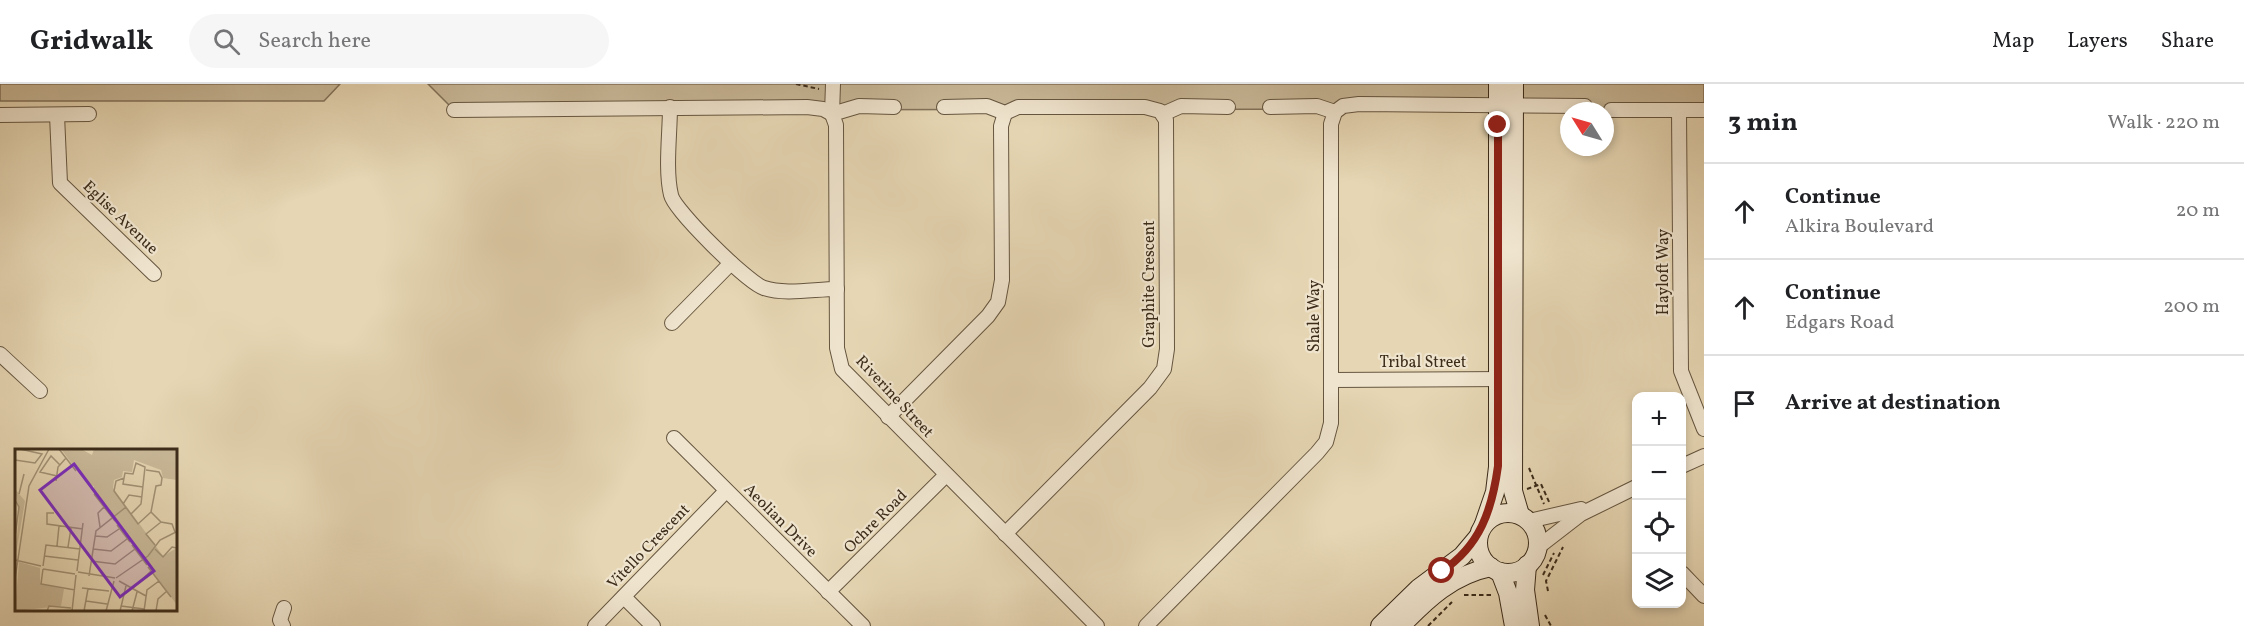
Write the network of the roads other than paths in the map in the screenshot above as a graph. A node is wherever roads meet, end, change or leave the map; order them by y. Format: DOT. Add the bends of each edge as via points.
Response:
graph roads {
  1 [pos="833,84"];
  2 [pos="1498,84"];
  3 [pos="1514,84"];
  4 [pos="1505,105"];
  5 [pos="1270,106"];
  6 [pos="1560,106"];
  7 [pos="670,107"];
  8 [pos="894,107"];
  9 [pos="944,107"];
  10 [pos="1228,107"];
  11 [pos="454,110"];
  12 [pos="1614,110"];
  13 [pos="1679,110"];
  14 [pos="1704,110"];
  15 [pos="1335,112"];
  16 [pos="1005,113"];
  17 [pos="89,114"];
  18 [pos="832,114"];
  19 [pos="1163,114"];
  20 [pos="0,115"];
  21 [pos="57,115"];
  22 [pos="731,263"];
  23 [pos="154,274"];
  24 [pos="837,289"];
  25 [pos="672,323"];
  26 [pos="0,354"];
  27 [pos="1506,379"];
  28 [pos="1332,380"];
  29 [pos="40,391"];
  30 [pos="888,417"];
  31 [pos="1704,429"];
  32 [pos="674,438"];
  33 [pos="1704,456"];
  34 [pos="1686,464"];
  35 [pos="946,475"];
  36 [pos="726,490"];
  37 [pos="1632,490"];
  38 [pos="1595,505"];
  39 [pos="1524,518"];
  40 [pos="1481,531"];
  41 [pos="1005,534"];
  42 [pos="1537,548"];
  43 [pos="1527,565"];
  44 [pos="1496,570"];
  45 [pos="1686,577"];
  46 [pos="828,592"];
  47 [pos="1704,596"];
  48 [pos="624,597"];
  49 [pos="284,608"];
  50 [pos="283,626"];
  51 [pos="595,626"];
  52 [pos="653,626"];
  53 [pos="862,626"];
  54 [pos="1097,626"];
  55 [pos="1146,626"];
  56 [pos="1380,626"];
  57 [pos="1401,626"];
  58 [pos="1514,626"];
  59 [pos="1530,626"];
  1 -- 18 [label="street, Riverine Street"];
  2 -- 4 [label="street"];
  3 -- 4 [label="street"];
  4 -- 6 [label="street"];
  4 -- 15 [label="street" via="1359,104"];
  4 -- 27 [label="street"];
  5 -- 15 [label="street" via="1317,106"];
  7 -- 11 [label="street"];
  7 -- 18 [label="street" via="807,107"];
  7 -- 22 [label="street" via="671,196"];
  8 -- 18 [label="street" via="859,106"];
  9 -- 16 [label="street" via="987,106"];
  10 -- 19 [label="street" via="1178,106"];
  12 -- 13 [label="street"];
  13 -- 14 [label="street"];
  13 -- 31 [label="street, Hayloft Way" via="1681,371"];
  15 -- 28 [label="street, Shale Way" via="1331,124"];
  16 -- 19 [label="street" via="1018,107 1081,106 1145,107"];
  16 -- 30 [label="street" via="1001,126 998,302"];
  17 -- 21 [label="street"];
  18 -- 24 [label="street, Riverine Street" via="836,125"];
  19 -- 41 [label="street, Graphite Crescent" via="1167,126 1164,369 1150,388"];
  20 -- 21 [label="street"];
  21 -- 23 [label="street, Eglise Avenue" via="60,183"];
  22 -- 24 [label="street" via="764,288"];
  22 -- 25 [label="street"];
  24 -- 30 [label="street, Riverine Street" via="837,348 842,369"];
  26 -- 29 [label="street"];
  27 -- 28 [label="street, Tribal Street"];
  27 -- 39 [label="street" via="1513,491"];
  27 -- 40 [label="street" via="1495,492"];
  28 -- 55 [label="street, Shale Way" via="1329,434 1317,453"];
  30 -- 35 [label="street, Riverine Street"];
  32 -- 36 [label="street, Aeolian Drive"];
  33 -- 34 [label="street"];
  35 -- 41 [label="street, Riverine Street"];
  35 -- 46 [label="street, Ochre Road"];
  36 -- 46 [label="street, Aeolian Drive"];
  36 -- 48 [label="street, Vitello Crescent"];
  37 -- 38 [label="street"];
  38 -- 39 [label="street" via="1556,517"];
  38 -- 42 [label="street"];
  39 -- 40 [label="street" via="1500,514"];
  39 -- 42 [label="street" via="1536,533"];
  40 -- 44 [label="street" via="1481,556"];
  40 -- 56 [label="street" via="1462,556 1419,588"];
  41 -- 54 [label="street, Riverine Street"];
  42 -- 43 [label="street"];
  43 -- 44 [label="street" via="1515,572"];
  43 -- 59 [label="street" via="1526,606"];
  44 -- 57 [label="street" via="1469,572 1451,582"];
  44 -- 58 [label="street" via="1508,593"];
  45 -- 47 [label="street"];
  46 -- 53 [label="street, Aeolian Drive"];
  48 -- 51 [label="street, Vitello Crescent"];
  48 -- 52 [label="street"];
  49 -- 50 [label="street" via="280,620"];
}
